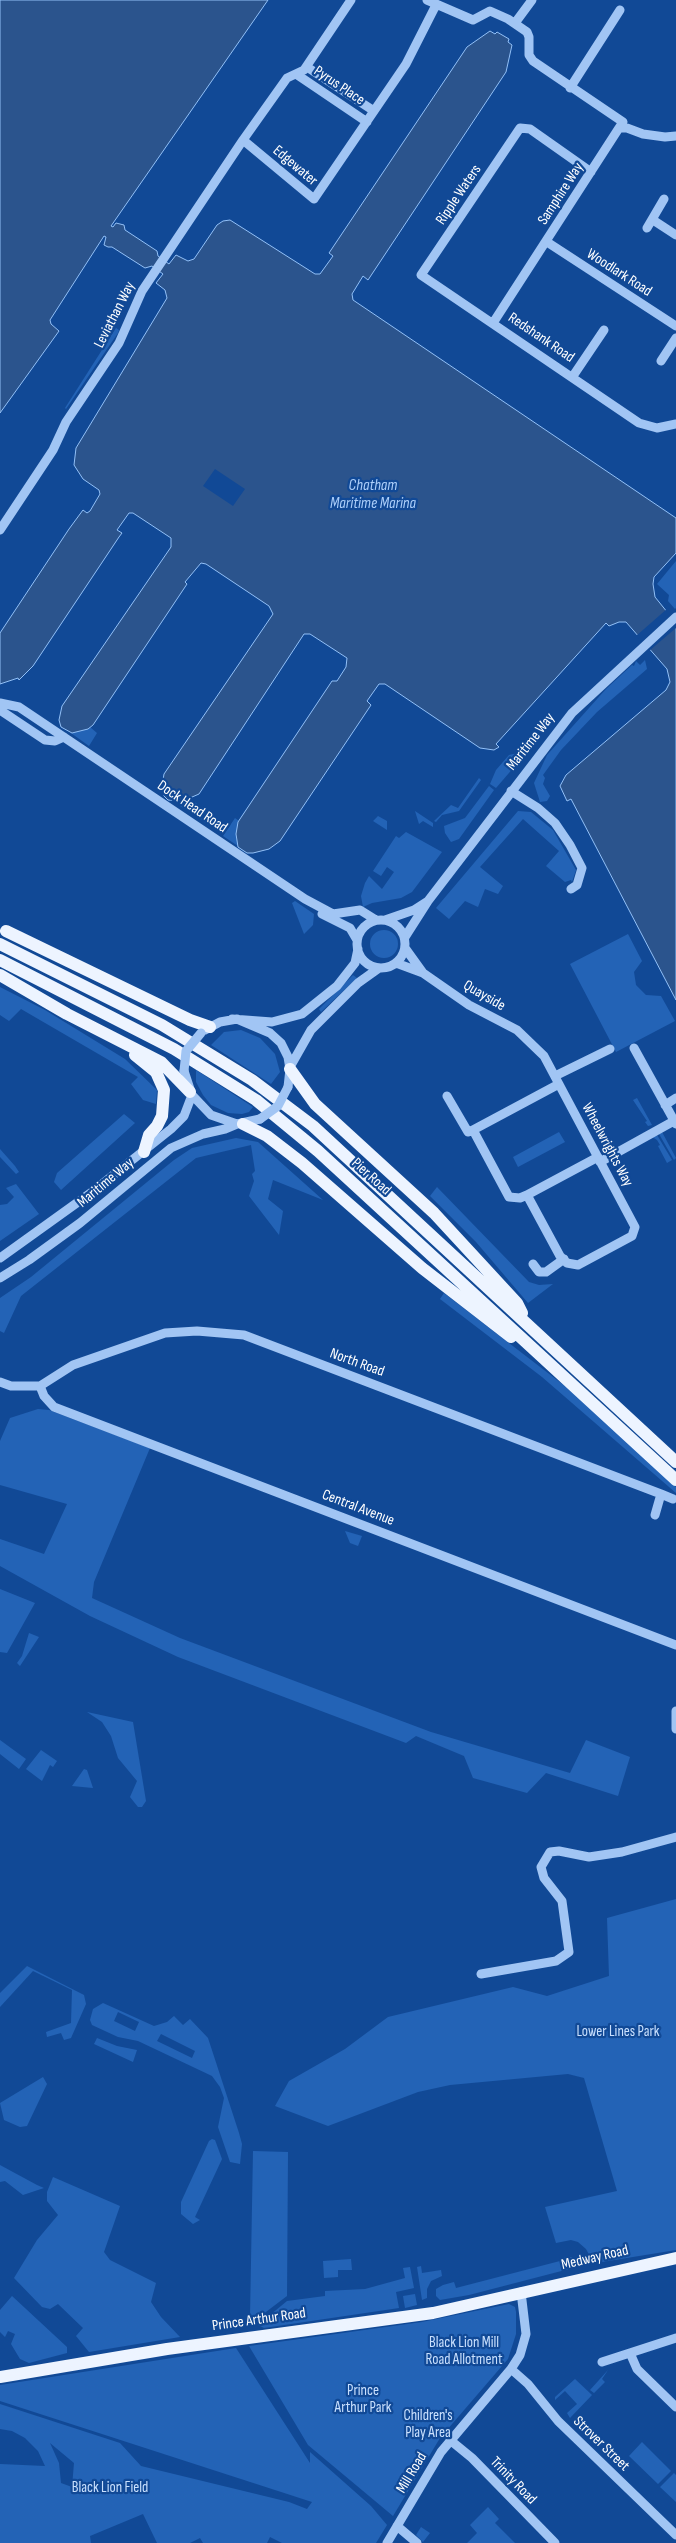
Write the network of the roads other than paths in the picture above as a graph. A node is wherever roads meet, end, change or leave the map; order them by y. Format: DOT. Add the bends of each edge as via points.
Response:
graph roads {
  1 [pos="351,0"];
  2 [pos="427,0"];
  3 [pos="532,0"];
  4 [pos="436,5"];
  5 [pos="620,10"];
  6 [pos="515,24"];
  7 [pos="307,67"];
  8 [pos="296,74"];
  9 [pos="566,85"];
  10 [pos="374,111"];
  11 [pos="367,122"];
  12 [pos="619,128"];
  13 [pos="676,136"];
  14 [pos="243,140"];
  15 [pos="591,172"];
  16 [pos="664,199"];
  17 [pos="676,235"];
  18 [pos="547,242"];
  19 [pos="676,313"];
  20 [pos="494,323"];
  21 [pos="673,324"];
  22 [pos="604,330"];
  23 [pos="676,338"];
  24 [pos="661,361"];
  25 [pos="573,376"];
  26 [pos="676,424"];
  27 [pos="0,530"];
  28 [pos="676,617"];
  29 [pos="0,703"];
  30 [pos="0,710"];
  31 [pos="64,737"];
  32 [pos="511,790"];
  33 [pos="572,889"];
  34 [pos="305,899"];
  35 [pos="428,901"];
  36 [pos="380,920"];
  37 [pos="6,931"];
  38 [pos="405,937"];
  39 [pos="0,944"];
  40 [pos="357,944"];
  41 [pos="405,948"];
  42 [pos="0,960"];
  43 [pos="396,963"];
  44 [pos="379,968"];
  45 [pos="424,973"];
  46 [pos="0,975"];
  47 [pos="232,1019"];
  48 [pos="206,1030"];
  49 [pos="530,1042"];
  50 [pos="125,1044"];
  51 [pos="634,1048"];
  52 [pos="610,1049"];
  53 [pos="290,1068"];
  54 [pos="557,1080"];
  55 [pos="191,1094"];
  56 [pos="447,1096"];
  57 [pos="676,1098"];
  58 [pos="665,1105"];
  59 [pos="675,1122"];
  60 [pos="240,1124"];
  61 [pos="474,1130"];
  62 [pos="144,1152"];
  63 [pos="599,1160"];
  64 [pos="527,1196"];
  65 [pos="10,1252"];
  66 [pos="0,1254"];
  67 [pos="0,1258"];
  68 [pos="564,1259"];
  69 [pos="533,1264"];
  70 [pos="0,1278"];
  71 [pos="529,1325"];
  72 [pos="0,1382"];
  73 [pos="571,1383"];
  74 [pos="40,1386"];
  75 [pos="676,1462"];
  76 [pos="676,1480"];
  77 [pos="661,1494"];
  78 [pos="673,1499"];
  79 [pos="655,1515"];
  80 [pos="676,1645"];
  81 [pos="676,1711"];
  82 [pos="676,1729"];
  83 [pos="676,1837"];
  84 [pos="481,1974"];
  85 [pos="676,2258"];
  86 [pos="521,2292"];
  87 [pos="676,2338"];
  88 [pos="630,2353"];
  89 [pos="602,2362"];
  90 [pos="511,2368"];
  91 [pos="0,2377"];
  92 [pos="676,2407"];
  93 [pos="450,2440"];
  94 [pos="397,2526"];
  95 [pos="676,2535"];
  96 [pos="387,2543"];
  97 [pos="417,2543"];
  98 [pos="555,2543"];
  1 -- 7 [label="street"];
  2 -- 4 [label="street"];
  3 -- 6 [label="street"];
  4 -- 6 [label="street" via="473,20 490,11"];
  4 -- 10 [label="street, Edgewater" via="406,64"];
  5 -- 9 [label="street"];
  6 -- 9 [label="street" via="529,35 528,55 533,61"];
  7 -- 8 [label="street"];
  7 -- 10 [label="street, Pyrus Place"];
  8 -- 11 [label="street, Pyrus Place"];
  8 -- 14 [label="street" via="287,78"];
  9 -- 12 [label="street" via="623,122"];
  10 -- 11 [label="street, Edgewater"];
  11 -- 14 [label="street, Edgewater" via="314,199"];
  12 -- 13 [label="street" via="643,134"];
  12 -- 15 [label="street, Samphire Way"];
  14 -- 27 [label="street, Leviathan Way" via="142,291 119,343"];
  15 -- 18 [label="street, Samphire Way"];
  15 -- 20 [label="street, Ripple Waters" via="530,130 520,128 420,275"];
  16 -- 17 [label="street" via="650,224"];
  18 -- 20 [label="street, Samphire Way"];
  18 -- 21 [label="street, Woodlark Road"];
  19 -- 21 [label="street"];
  20 -- 25 [label="street, Redshank Road"];
  22 -- 25 [label="street, Redshank Road"];
  23 -- 24 [label="street"];
  25 -- 26 [label="street, Redshank Road" via="646,426 662,428"];
  28 -- 32 [label="street, Maritime Way" via="572,713"];
  29 -- 31 [label="street, Dock Head Road" via="16,705"];
  30 -- 31 [label="street" via="45,740"];
  31 -- 34 [label="street, Dock Head Road"];
  32 -- 33 [label="street" via="555,823 570,845 582,868 577,885"];
  32 -- 35 [label="street, Maritime Way"];
  34 -- 36 [label="street, Dock Head Road" via="333,914 360,910"];
  34 -- 40 [label="street, Dock Head Road" via="325,916 350,928"];
  35 -- 36 [label="street, Maritime Way" via="414,910"];
  35 -- 38 [label="street, Maritime Way"];
  36 -- 38 [label="street" via="397,925"];
  36 -- 40 [label="street" via="364,927"];
  37 -- 48 [label="main road"];
  38 -- 41 [label="street"];
  39 -- 71 [label="main road, Pier Road" via="162,1025 252,1080 313,1126"];
  40 -- 44 [label="street" via="365,962"];
  40 -- 47 [label="street" via="355,963 337,986 302,1014 272,1022"];
  41 -- 43 [label="street"];
  41 -- 45 [label="street, Quayside"];
  42 -- 73 [label="main road, Pier Road" via="181,1053 256,1100 318,1151"];
  43 -- 44 [label="street"];
  43 -- 45 [label="street, Quayside"];
  44 -- 53 [label="street" via="358,983 311,1030"];
  45 -- 49 [label="street, Quayside" via="469,1005 517,1030"];
  46 -- 50 [label="main road"];
  47 -- 48 [label="street"];
  47 -- 53 [label="street" via="254,1025 276,1038 283,1047"];
  48 -- 55 [label="street, bridge" via="186,1052 184,1071"];
  49 -- 54 [label="street, Wheelwrights Way" via="544,1056"];
  50 -- 55 [label="main road" via="161,1062"];
  50 -- 62 [label="main road" via="127,1050 156,1072 164,1090 162,1116 149,1135"];
  51 -- 58 [label="street"];
  52 -- 54 [label="street"];
  53 -- 60 [label="street, bridge" via="288,1087 278,1106 260,1119"];
  53 -- 71 [label="main road" via="315,1104 416,1196 480,1262 517,1303"];
  54 -- 61 [label="street"];
  54 -- 63 [label="street, Wheelwrights Way"];
  55 -- 60 [label="street" via="211,1115"];
  55 -- 62 [label="street, Maritime Way" via="178,1122"];
  56 -- 61 [label="street" via="468,1132"];
  57 -- 58 [label="street"];
  58 -- 59 [label="street"];
  59 -- 63 [label="street"];
  60 -- 70 [label="street, Maritime Way" via="202,1134 171,1148 80,1223"];
  60 -- 73 [label="main road" via="267,1136 294,1157 422,1268"];
  61 -- 64 [label="street" via="509,1197"];
  62 -- 65 [label="street, Maritime Way"];
  63 -- 64 [label="street"];
  63 -- 68 [label="street, Wheelwrights Way" via="635,1227 632,1236 578,1265"];
  64 -- 68 [label="street"];
  65 -- 66 [label="street"];
  65 -- 67 [label="street, Maritime Way"];
  68 -- 69 [label="street" via="546,1272 539,1272"];
  71 -- 75 [label="main road, Pier Road"];
  72 -- 74 [label="street" via="11,1386"];
  73 -- 76 [label="main road, Pier Road"];
  74 -- 77 [label="street, North Road" via="73,1365 165,1333 197,1331 244,1336"];
  74 -- 80 [label="street, Central Avenue" via="54,1406"];
  77 -- 78 [label="street, North Road"];
  77 -- 79 [label="street"];
  81 -- 82 [label="street"];
  83 -- 84 [label="street" via="622,1852 589,1857 550,1852 541,1867 544,1878 562,1901 569,1952 556,1961"];
  85 -- 86 [label="main road, Medway Road"];
  86 -- 90 [label="street, Mill Road" via="526,2334 520,2354"];
  86 -- 91 [label="main road, Prince Arthur Road" via="433,2312 167,2349"];
  87 -- 88 [label="street"];
  88 -- 89 [label="street"];
  88 -- 92 [label="street" via="637,2368"];
  90 -- 93 [label="street, Mill Road"];
  90 -- 95 [label="street, Strover Street" via="558,2422"];
  93 -- 94 [label="street, Mill Road"];
  93 -- 98 [label="street, Trinity Road" via="472,2458"];
  94 -- 96 [label="street, Mill Road"];
  94 -- 97 [label="street"];
}
